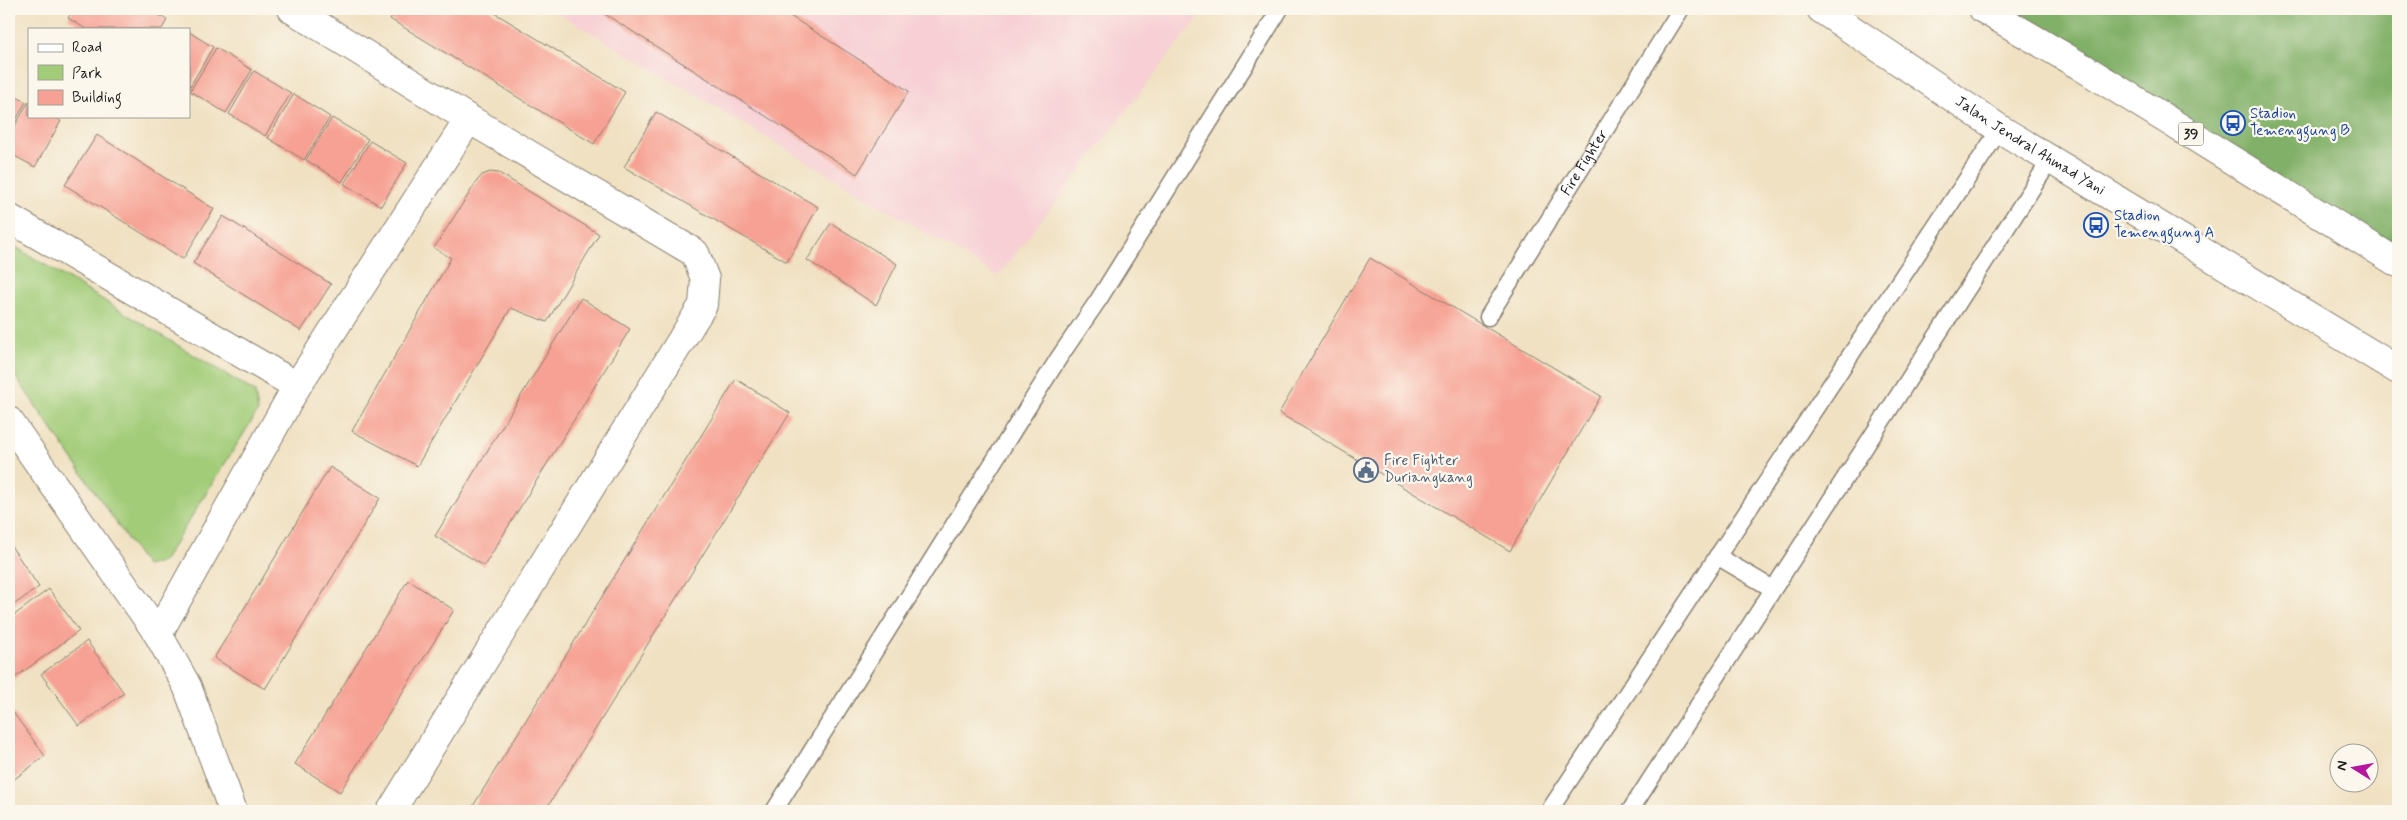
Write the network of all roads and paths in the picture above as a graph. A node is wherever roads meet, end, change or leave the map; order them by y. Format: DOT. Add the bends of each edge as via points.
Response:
graph roads {
  1 [pos="292,9"];
  2 [pos="1280,9"];
  3 [pos="1681,9"];
  4 [pos="1821,9"];
  5 [pos="1982,9"];
  6 [pos="469,119"];
  7 [pos="2000,129"];
  8 [pos="2051,158"];
  9 [pos="9,218"];
  10 [pos="2398,263"];
  11 [pos="1488,317"];
  12 [pos="2398,370"];
  13 [pos="297,386"];
  14 [pos="9,421"];
  15 [pos="1717,556"];
  16 [pos="1773,589"];
  17 [pos="158,634"];
  18 [pos="232,811"];
  19 [pos="391,811"];
  20 [pos="774,811"];
  21 [pos="1549,811"];
  22 [pos="1630,811"];
  1 -- 6 [label="main road"];
  2 -- 20 [label="lane"];
  3 -- 11 [label="lane, Fire Fighter"];
  4 -- 7 [label="main road, Jalan Jendral Ahmad Yani"];
  5 -- 10 [label="main road, 39" via="2082,67"];
  6 -- 13 [label="main road"];
  6 -- 19 [label="main road" via="695,253 705,279 703,304"];
  7 -- 8 [label="main road, Jalan Jendral Ahmad Yani"];
  7 -- 15 [label="lane"];
  8 -- 12 [label="main road, Jalan Jendral Ahmad Yani"];
  8 -- 16 [label="lane"];
  9 -- 13 [label="main road"];
  13 -- 17 [label="main road"];
  14 -- 17 [label="main road"];
  15 -- 16 [label="lane"];
  15 -- 21 [label="lane"];
  16 -- 22 [label="lane"];
  17 -- 18 [label="main road" via="186,686"];
}
